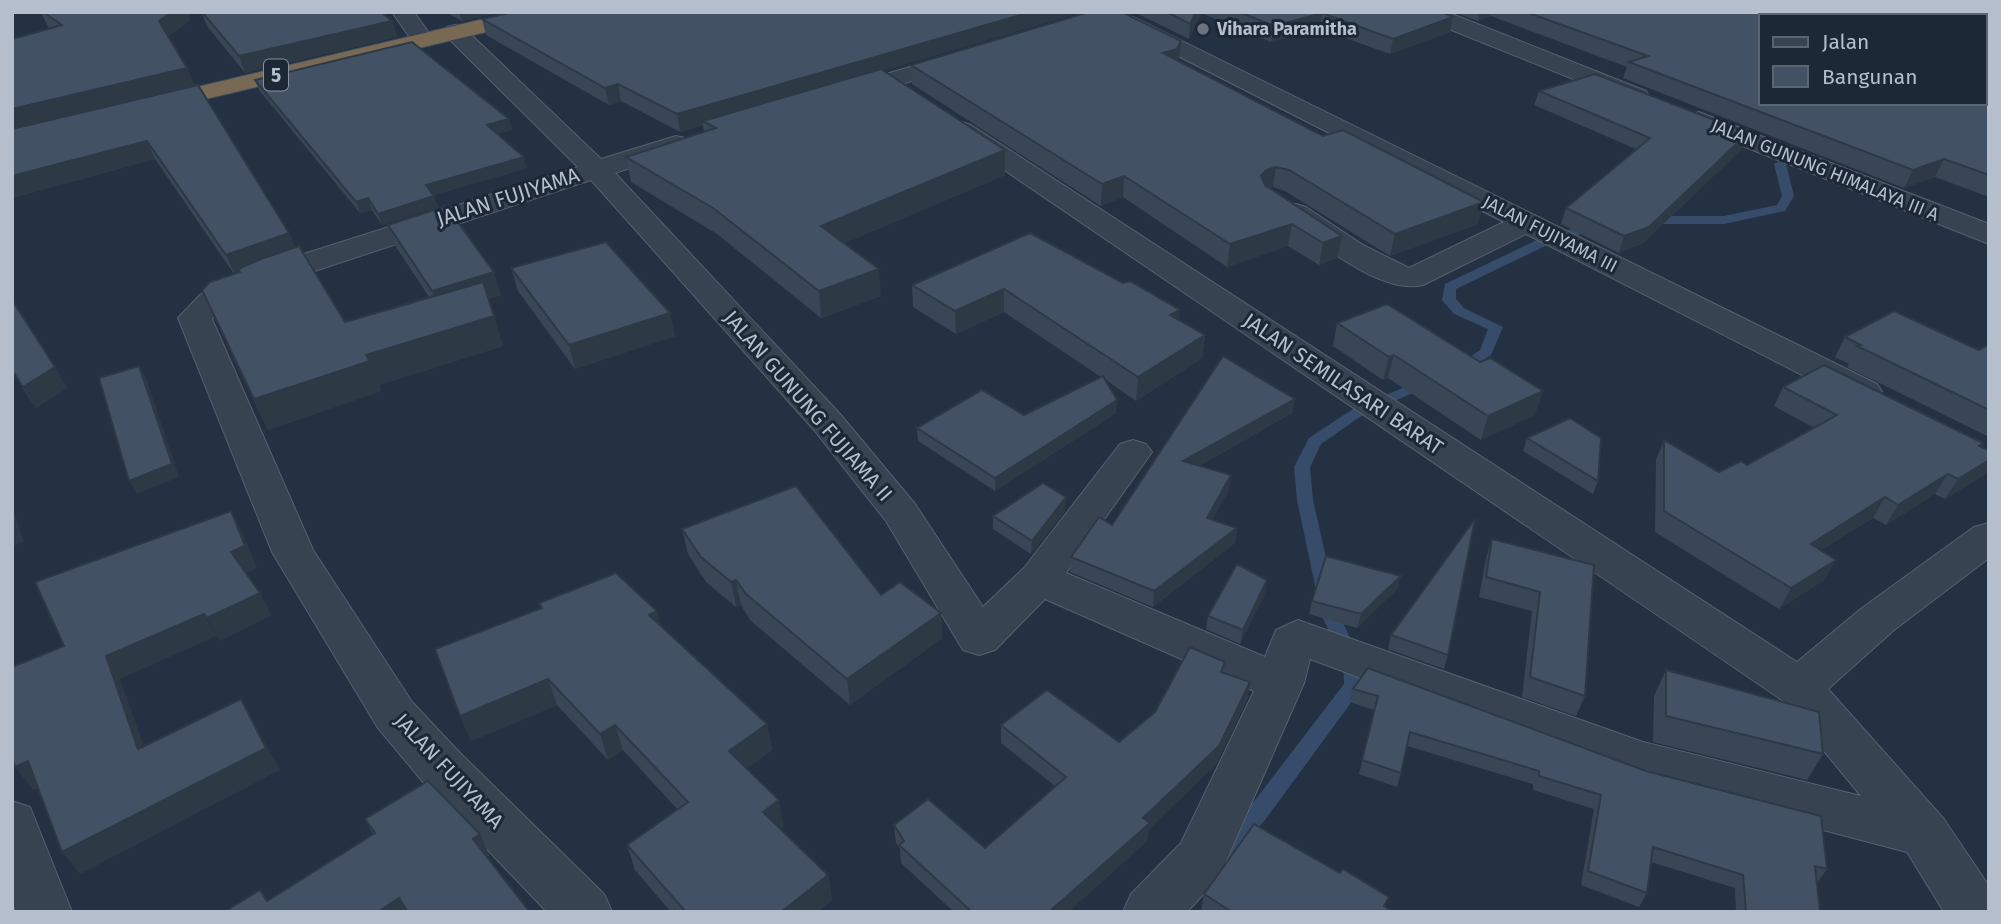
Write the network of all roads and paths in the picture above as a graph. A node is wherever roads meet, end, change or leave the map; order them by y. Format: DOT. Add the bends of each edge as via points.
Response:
graph roads {
  1 [pos="403,12"];
  2 [pos="541,12"];
  3 [pos="1427,12"];
  4 [pos="1114,13"];
  5 [pos="455,32"];
  6 [pos="424,40"];
  7 [pos="988,51"];
  8 [pos="887,81"];
  9 [pos="821,101"];
  10 [pos="1657,104"];
  11 [pos="124,112"];
  12 [pos="1682,114"];
  13 [pos="701,136"];
  14 [pos="595,168"];
  15 [pos="1273,199"];
  16 [pos="1527,222"];
  17 [pos="1989,236"];
  18 [pos="1889,405"];
  19 [pos="1133,453"];
  20 [pos="1989,537"];
  21 [pos="1039,579"];
  22 [pos="1282,683"];
  23 [pos="1799,687"];
  24 [pos="12,823"];
  25 [pos="1924,834"];
  26 [pos="44,912"];
  27 [pos="584,912"];
  28 [pos="1151,912"];
  29 [pos="1975,912"];
  1 -- 6 [label="street"];
  2 -- 5 [label="highway, 5"];
  3 -- 10 [label="street"];
  4 -- 16 [label="street, JALAN FUJIYAMA III"];
  5 -- 6 [label="highway, 5"];
  5 -- 14 [label="street"];
  6 -- 11 [label="highway, 5"];
  7 -- 8 [label="street"];
  8 -- 9 [label="street"];
  8 -- 23 [label="street, JALAN SEMILASARI BARAT"];
  12 -- 17 [label="street, JALAN GUNUNG HIMALAYA III A"];
  13 -- 14 [label="street, JALAN FUJIYAMA"];
  14 -- 21 [label="street, JALAN GUNUNG FUJIAMA II" via="827,422 901,513 979,638"];
  14 -- 27 [label="street, JALAN FUJIYAMA" via="261,278 211,302 195,317 293,552 395,715"];
  15 -- 16 [label="street" via="1380,267 1412,278"];
  16 -- 18 [label="street, JALAN FUJIYAMA III"];
  19 -- 21 [label="street, JALAN GUNUNG FUJIAMA II"];
  20 -- 23 [label="street" via="1878,619"];
  21 -- 22 [label="street"];
  22 -- 25 [label="street" via="1292,642 1298,637 1640,762"];
  22 -- 28 [label="street" via="1200,860"];
  23 -- 25 [label="street, JALAN SEMILASARI BARAT"];
  24 -- 26 [label="street"];
  25 -- 29 [label="street, JALAN SEMILASARI BARAT"];
}
